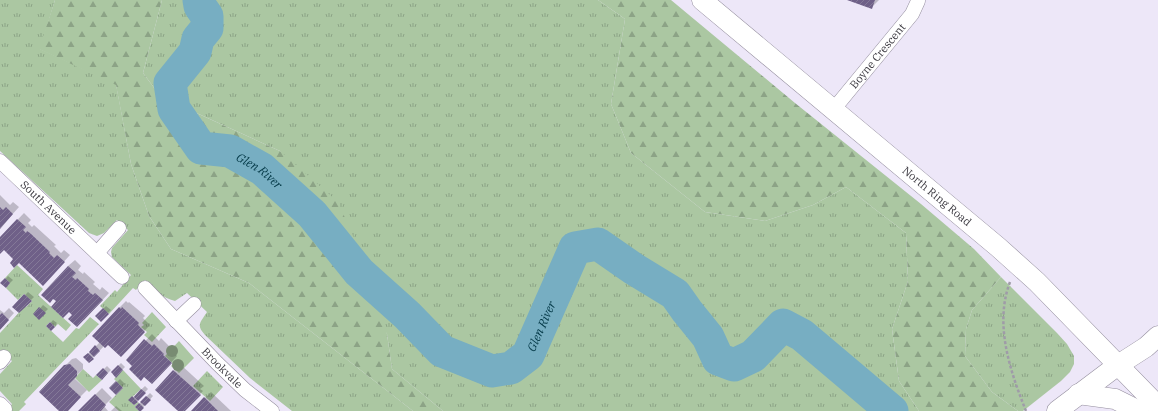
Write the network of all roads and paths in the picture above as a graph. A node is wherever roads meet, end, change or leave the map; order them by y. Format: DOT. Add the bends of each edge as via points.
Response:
graph roads {
  1 [pos="702,0"];
  2 [pos="918,0"];
  3 [pos="833,110"];
  4 [pos="0,161"];
  5 [pos="120,228"];
  6 [pos="97,253"];
  7 [pos="1019,266"];
  8 [pos="122,277"];
  9 [pos="144,288"];
  10 [pos="194,304"];
  11 [pos="176,321"];
  12 [pos="1158,336"];
  13 [pos="1118,365"];
  14 [pos="1078,394"];
  15 [pos="1158,406"];
  16 [pos="272,411"];
  17 [pos="1026,411"];
  18 [pos="1057,411"];
  19 [pos="1139,411"];
  1 -- 3 [label="main road, North Ring Road"];
  2 -- 3 [label="street, Boyne Crescent" via="912,14"];
  3 -- 7 [label="main road, North Ring Road"];
  4 -- 6 [label="street, South Avenue"];
  5 -- 6 [label="street"];
  6 -- 8 [label="street, South Avenue"];
  7 -- 13 [label="main road, North Ring Road"];
  7 -- 17 [label="path" via="1005,293 1003,318 1007,352"];
  9 -- 11 [label="street, Brookvale"];
  10 -- 11 [label="street"];
  11 -- 16 [label="street, Brookvale" via="245,390"];
  12 -- 13 [label="main road"];
  13 -- 14 [label="main road"];
  13 -- 15 [label="main road, North Ring Road"];
  14 -- 18 [label="main road"];
  14 -- 19 [label="main road" via="1115,399"];
}
